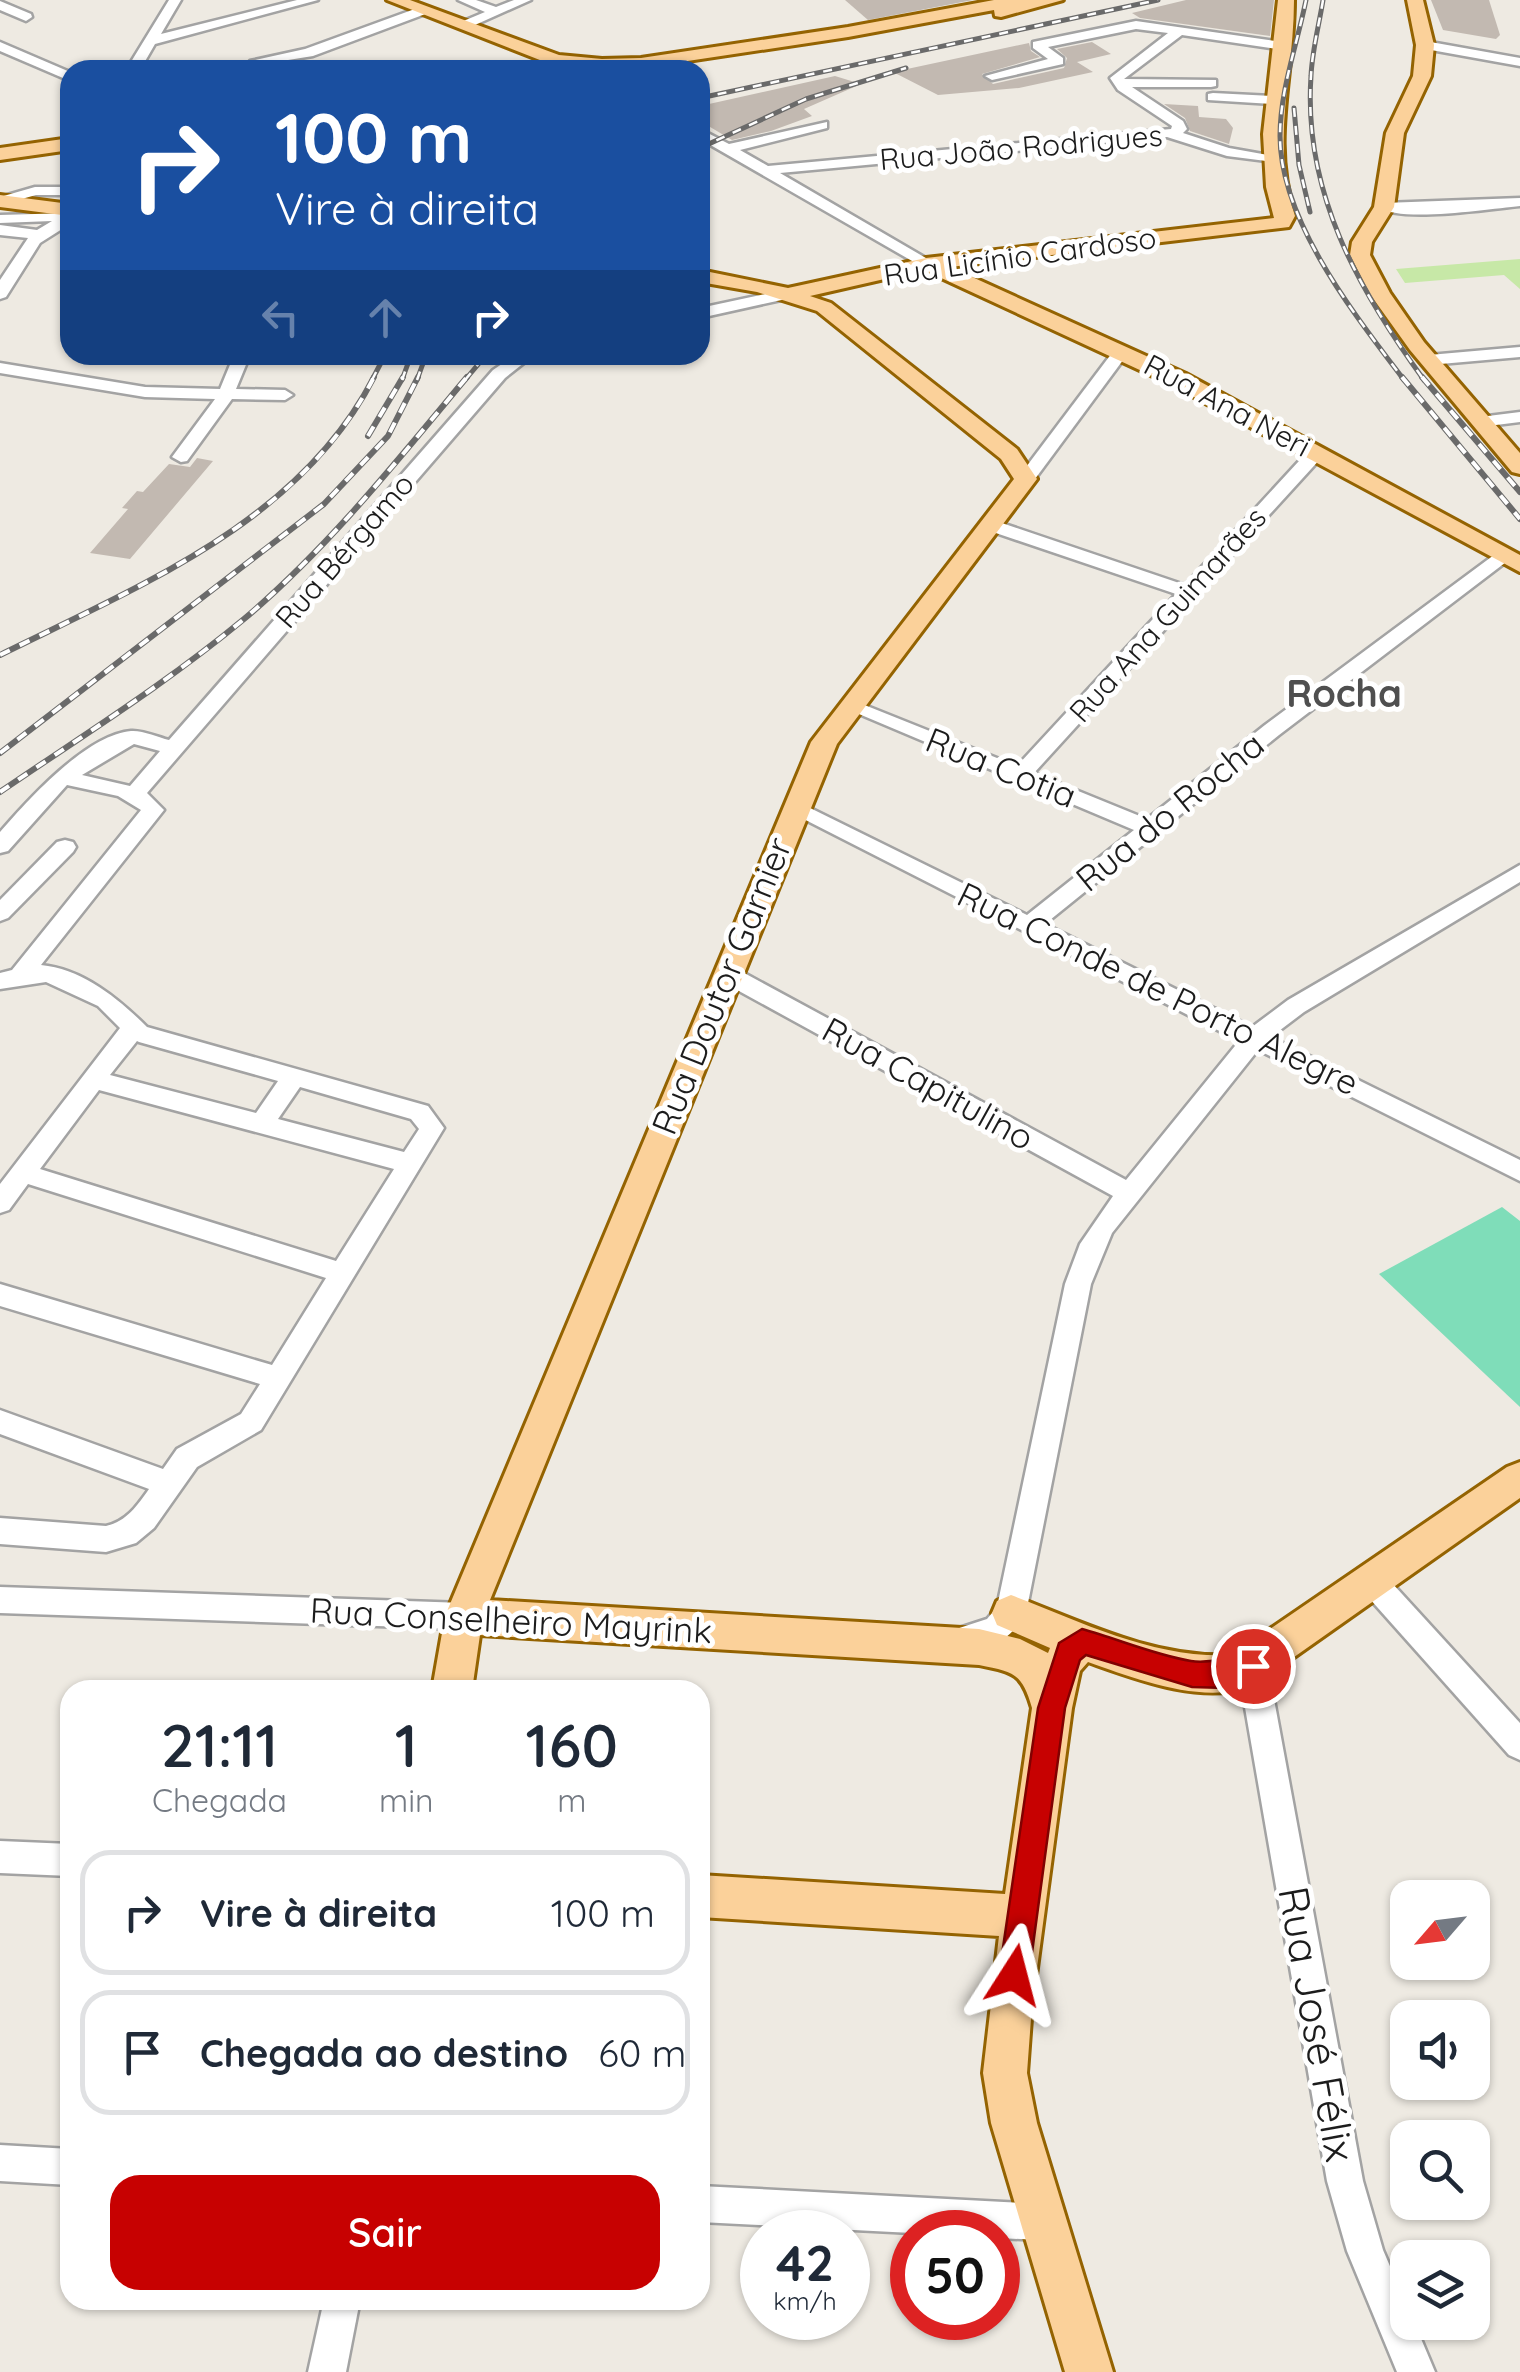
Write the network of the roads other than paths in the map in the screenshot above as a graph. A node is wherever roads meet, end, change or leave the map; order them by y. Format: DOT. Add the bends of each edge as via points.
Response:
graph roads {
  1 [pos="176,0"];
  2 [pos="312,0"];
  3 [pos="395,0"];
  4 [pos="464,0"];
  5 [pos="524,0"];
  6 [pos="1021,0"];
  7 [pos="1055,0"];
  8 [pos="1286,0"];
  9 [pos="1416,0"];
  10 [pos="0,5"];
  11 [pos="268,5"];
  12 [pos="423,10"];
  13 [pos="497,12"];
  14 [pos="26,17"];
  15 [pos="237,20"];
  16 [pos="466,25"];
  17 [pos="1178,32"];
  18 [pos="245,36"];
  19 [pos="1286,36"];
  20 [pos="839,38"];
  21 [pos="150,40"];
  22 [pos="815,41"];
  23 [pos="1424,45"];
  24 [pos="0,46"];
  25 [pos="523,46"];
  26 [pos="139,60"];
  27 [pos="263,60"];
  28 [pos="539,60"];
  29 [pos="563,60"];
  30 [pos="656,60"];
  31 [pos="696,60"];
  32 [pos="1520,62"];
  33 [pos="60,73"];
  34 [pos="992,76"];
  35 [pos="1119,83"];
  36 [pos="1274,100"];
  37 [pos="822,126"];
  38 [pos="1174,134"];
  39 [pos="710,138"];
  40 [pos="60,145"];
  41 [pos="727,146"];
  42 [pos="710,150"];
  43 [pos="0,154"];
  44 [pos="1269,159"];
  45 [pos="770,170"];
  46 [pos="60,194"];
  47 [pos="1520,202"];
  48 [pos="1384,206"];
  49 [pos="1,207"];
  50 [pos="60,214"];
  51 [pos="60,221"];
  52 [pos="0,230"];
  53 [pos="60,234"];
  54 [pos="35,236"];
  55 [pos="926,264"];
  56 [pos="710,276"];
  57 [pos="710,278"];
  58 [pos="750,292"];
  59 [pos="820,293"];
  60 [pos="0,294"];
  61 [pos="710,310"];
  62 [pos="1121,352"];
  63 [pos="1520,352"];
  64 [pos="1429,360"];
  65 [pos="238,365"];
  66 [pos="510,365"];
  67 [pos="0,368"];
  68 [pos="227,394"];
  69 [pos="286,395"];
  70 [pos="1520,417"];
  71 [pos="1480,422"];
  72 [pos="1316,453"];
  73 [pos="181,457"];
  74 [pos="1520,466"];
  75 [pos="1026,479"];
  76 [pos="990,525"];
  77 [pos="1512,561"];
  78 [pos="1191,593"];
  79 [pos="850,706"];
  80 [pos="173,748"];
  81 [pos="1020,776"];
  82 [pos="63,778"];
  83 [pos="133,795"];
  84 [pos="795,809"];
  85 [pos="1152,829"];
  86 [pos="0,846"];
  87 [pos="65,847"];
  88 [pos="1520,872"];
  89 [pos="0,913"];
  90 [pos="1029,925"];
  91 [pos="727,974"];
  92 [pos="10,978"];
  93 [pos="132,1030"];
  94 [pos="1256,1036"];
  95 [pos="294,1077"];
  96 [pos="94,1080"];
  97 [pos="262,1124"];
  98 [pos="414,1164"];
  99 [pos="1520,1171"];
  100 [pos="23,1173"];
  101 [pos="1129,1193"];
  102 [pos="0,1203"];
  103 [pos="345,1274"];
  104 [pos="0,1295"];
  105 [pos="280,1379"];
  106 [pos="0,1422"];
  107 [pos="1520,1478"];
  108 [pos="169,1484"];
  109 [pos="0,1530"];
  110 [pos="1371,1580"];
  111 [pos="0,1600"];
  112 [pos="1011,1612"];
  113 [pos="464,1616"];
  114 [pos="1082,1641"];
  115 [pos="926,1644"];
  116 [pos="1253,1666"];
  117 [pos="454,1680"];
  118 [pos="1052,1708"];
  119 [pos="1520,1746"];
  120 [pos="0,1857"];
  121 [pos="60,1860"];
  122 [pos="710,1897"];
  123 [pos="1023,1916"];
  124 [pos="0,2163"];
  125 [pos="60,2166"];
  126 [pos="710,2205"];
  127 [pos="1042,2222"];
  128 [pos="340,2310"];
  129 [pos="327,2372"];
  130 [pos="1089,2372"];
  131 [pos="1416,2372"];
  1 -- 21 [label="street"];
  2 -- 11 [label="street"];
  3 -- 12 [label="main road"];
  4 -- 13 [label="street"];
  5 -- 13 [label="street"];
  6 -- 20 [label="main road"];
  7 -- 20 [label="main road"];
  8 -- 19 [label="main road"];
  9 -- 23 [label="main road"];
  10 -- 14 [label="street"];
  11 -- 15 [label="street"];
  12 -- 16 [label="main road"];
  12 -- 27 [label="street" via="318,50"];
  13 -- 16 [label="street"];
  15 -- 18 [label="street"];
  15 -- 21 [label="street"];
  16 -- 25 [label="main road"];
  17 -- 19 [label="street"];
  17 -- 34 [label="street" via="1126,25 1045,42 1038,46 1058,61"];
  17 -- 35 [label="street" via="1120,75"];
  19 -- 36 [label="main road"];
  20 -- 22 [label="main road"];
  21 -- 26 [label="street"];
  22 -- 30 [label="main road"];
  22 -- 31 [label="main road"];
  23 -- 32 [label="street"];
  23 -- 48 [label="main road" via="1422,76 1396,133"];
  24 -- 33 [label="street"];
  25 -- 28 [label="main road"];
  25 -- 29 [label="main road"];
  35 -- 36 [label="street"];
  35 -- 38 [label="street" via="1178,124"];
  36 -- 44 [label="main road"];
  37 -- 41 [label="street"];
  38 -- 44 [label="street, Rua João Rodrigues"];
  38 -- 45 [label="street, Rua João Rodrigues"];
  39 -- 41 [label="street"];
  40 -- 43 [label="main road"];
  41 -- 42 [label="street"];
  41 -- 45 [label="street"];
  44 -- 55 [label="main road, Rua Licínio Cardoso" via="1282,223"];
  45 -- 55 [label="street"];
  46 -- 49 [label="street"];
  47 -- 48 [label="street"];
  48 -- 64 [label="main road" via="1360,255"];
  49 -- 50 [label="main road"];
  51 -- 54 [label="street"];
  52 -- 54 [label="street"];
  53 -- 54 [label="street"];
  54 -- 60 [label="street"];
  55 -- 59 [label="main road, Rua Licínio Cardoso"];
  55 -- 62 [label="main road, Rua Ana Neri"];
  56 -- 59 [label="main road"];
  57 -- 58 [label="main road"];
  58 -- 59 [label="main road"];
  58 -- 61 [label="street"];
  59 -- 75 [label="main road" via="1009,454"];
  62 -- 72 [label="main road, Rua Ana Neri"];
  62 -- 75 [label="street, Rua Doutor Garnier"];
  63 -- 64 [label="street"];
  64 -- 71 [label="main road"];
  65 -- 68 [label="street"];
  66 -- 80 [label="street, Rua Bérgamo"];
  67 -- 68 [label="street" via="134,391"];
  68 -- 69 [label="street"];
  68 -- 73 [label="street"];
  70 -- 71 [label="street"];
  71 -- 74 [label="main road"];
  72 -- 77 [label="main road, Rua Ana Neri"];
  72 -- 78 [label="street, Rua Ana Guimarães"];
  75 -- 76 [label="main road, Rua Doutor Garnier"];
  76 -- 78 [label="street"];
  76 -- 79 [label="main road, Rua Doutor Garnier"];
  77 -- 85 [label="street, Rua do Rocha" via="1272,730"];
  78 -- 81 [label="street, Rua Ana Guimarães"];
  79 -- 81 [label="street, Rua Cotia"];
  79 -- 84 [label="main road, Rua Doutor Garnier" via="824,742"];
  80 -- 82 [label="street" via="128,738"];
  80 -- 83 [label="street, Rua Bérgamo"];
  81 -- 85 [label="street, Rua Cotia"];
  82 -- 83 [label="street"];
  82 -- 86 [label="street"];
  83 -- 92 [label="street" via="153,810"];
  84 -- 90 [label="street, Rua Conde de Porto Alegre"];
  84 -- 91 [label="main road, Rua Doutor Garnier"];
  85 -- 90 [label="street, Rua do Rocha"];
  87 -- 89 [label="street"];
  88 -- 94 [label="street"];
  90 -- 94 [label="street, Rua Conde de Porto Alegre"];
  91 -- 101 [label="street, Rua Capitulino"];
  91 -- 113 [label="main road, Rua Doutor Garnier"];
  92 -- 93 [label="street" via="49,974 98,996"];
  93 -- 95 [label="street"];
  93 -- 96 [label="street"];
  94 -- 99 [label="street, Rua Conde de Porto Alegre"];
  94 -- 101 [label="street"];
  95 -- 97 [label="street"];
  95 -- 98 [label="street" via="426,1116 432,1128"];
  96 -- 97 [label="street"];
  96 -- 100 [label="street"];
  97 -- 98 [label="street"];
  98 -- 103 [label="street"];
  100 -- 102 [label="street"];
  100 -- 103 [label="street"];
  101 -- 112 [label="street" via="1089,1251 1078,1284"];
  103 -- 105 [label="street"];
  104 -- 105 [label="street"];
  105 -- 108 [label="street" via="251,1422 196,1450"];
  106 -- 108 [label="street"];
  107 -- 110 [label="main road"];
  108 -- 109 [label="street" via="136,1528 116,1538"];
  110 -- 116 [label="main road"];
  110 -- 119 [label="street"];
  111 -- 113 [label="street, Rua Conselheiro Mayrink"];
  112 -- 114 [label="main road"];
  112 -- 115 [label="street, Rua Conselheiro Mayrink" via="997,1630 974,1640"];
  113 -- 115 [label="main road, Rua Conselheiro Mayrink"];
  113 -- 117 [label="main road, Rua Doutor Garnier"];
  114 -- 116 [label="main road" via="1192,1674 1226,1676"];
  114 -- 118 [label="main road" via="1063,1662"];
  115 -- 118 [label="main road" via="1020,1656 1044,1674"];
  116 -- 131 [label="street, Rua José Félix" via="1345,2180 1365,2251"];
  118 -- 123 [label="main road"];
  120 -- 121 [label="street"];
  122 -- 123 [label="main road"];
  123 -- 127 [label="main road" via="1005,2073"];
  124 -- 125 [label="street"];
  126 -- 127 [label="street"];
  127 -- 130 [label="main road"];
  128 -- 129 [label="street"];
}
